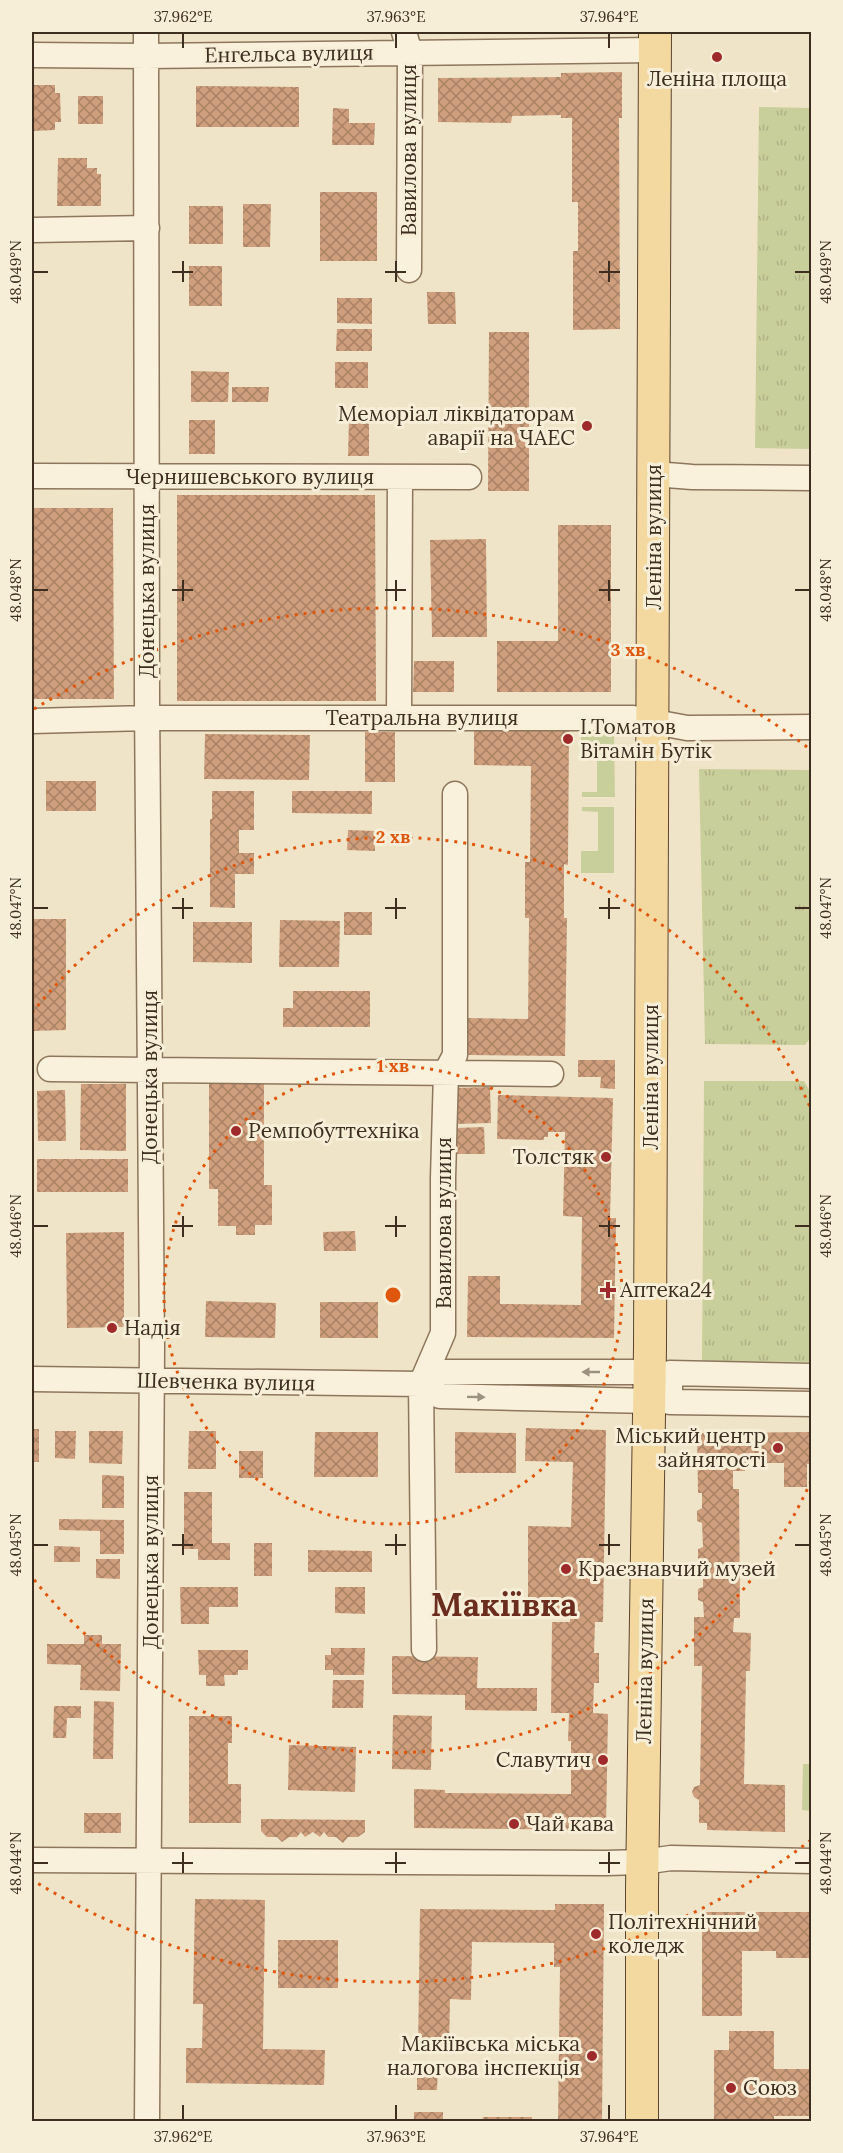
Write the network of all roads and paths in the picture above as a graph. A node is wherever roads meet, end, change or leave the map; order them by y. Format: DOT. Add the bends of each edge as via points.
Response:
graph roads {
  1 [pos="146,32"];
  2 [pos="655,41"];
  3 [pos="407,42"];
  4 [pos="32,54"];
  5 [pos="146,56"];
  6 [pos="147,228"];
  7 [pos="32,230"];
  8 [pos="409,270"];
  9 [pos="654,474"];
  10 [pos="32,476"];
  11 [pos="147,477"];
  12 [pos="400,477"];
  13 [pos="470,477"];
  14 [pos="812,478"];
  15 [pos="147,718"];
  16 [pos="399,718"];
  17 [pos="32,722"];
  18 [pos="653,722"];
  19 [pos="812,727"];
  20 [pos="454,794"];
  21 [pos="50,1069"];
  22 [pos="150,1070"];
  23 [pos="446,1071"];
  24 [pos="551,1074"];
  25 [pos="812,1376"];
  26 [pos="32,1379"];
  27 [pos="152,1381"];
  28 [pos="421,1384"];
  29 [pos="649,1386"];
  30 [pos="812,1404"];
  31 [pos="424,1649"];
  32 [pos="32,1860"];
  33 [pos="149,1860"];
  34 [pos="812,1861"];
  35 [pos="643,1862"];
  36 [pos="147,2121"];
  37 [pos="642,2121"];
  1 -- 5 [label="street, Донецька вулиця"];
  2 -- 3 [label="street, Енгельса вулиця"];
  2 -- 9 [label="main road, Леніна вулиця"];
  3 -- 5 [label="street, Енгельса вулиця"];
  3 -- 8 [label="street, Вавилова вулиця"];
  4 -- 5 [label="street, Енгельса вулиця"];
  5 -- 6 [label="street, Донецька вулиця"];
  6 -- 7 [label="street"];
  6 -- 11 [label="street, Донецька вулиця"];
  9 -- 14 [label="street"];
  9 -- 18 [label="main road, Леніна вулиця"];
  10 -- 11 [label="street, Чернишевського вулиця"];
  11 -- 12 [label="street, Чернишевського вулиця"];
  11 -- 15 [label="street, Донецька вулиця"];
  12 -- 13 [label="street, Чернишевського вулиця"];
  12 -- 16 [label="street"];
  15 -- 16 [label="street, Театральна вулиця"];
  15 -- 17 [label="street, Театральна вулиця"];
  15 -- 22 [label="street, Донецька вулиця"];
  16 -- 18 [label="street, Театральна вулиця" via="633,718"];
  18 -- 19 [label="street, Театральна вулиця" via="687,728"];
  18 -- 29 [label="main road, Леніна вулиця"];
  20 -- 23 [label="street, Вавилова вулиця" via="455,1055"];
  21 -- 22 [label="street"];
  22 -- 23 [label="street"];
  22 -- 27 [label="street, Донецька вулиця"];
  23 -- 24 [label="street"];
  23 -- 28 [label="street, Вавилова вулиця" via="443,1333"];
  25 -- 30 [label="street" via="670,1373 670,1402"];
  26 -- 27 [label="street, Шевченка вулиця"];
  27 -- 28 [label="street, Шевченка вулиця"];
  27 -- 33 [label="street, Донецька вулиця"];
  28 -- 29 [label="street, Шевченка вулиця" via="440,1396"];
  28 -- 31 [label="street, Вавилова вулиця"];
  29 -- 35 [label="main road, Леніна вулиця"];
  32 -- 33 [label="street"];
  33 -- 35 [label="street"];
  33 -- 36 [label="street, Донецька вулиця"];
  34 -- 35 [label="street" via="671,1858"];
  35 -- 37 [label="main road, Леніна вулиця"];
}
